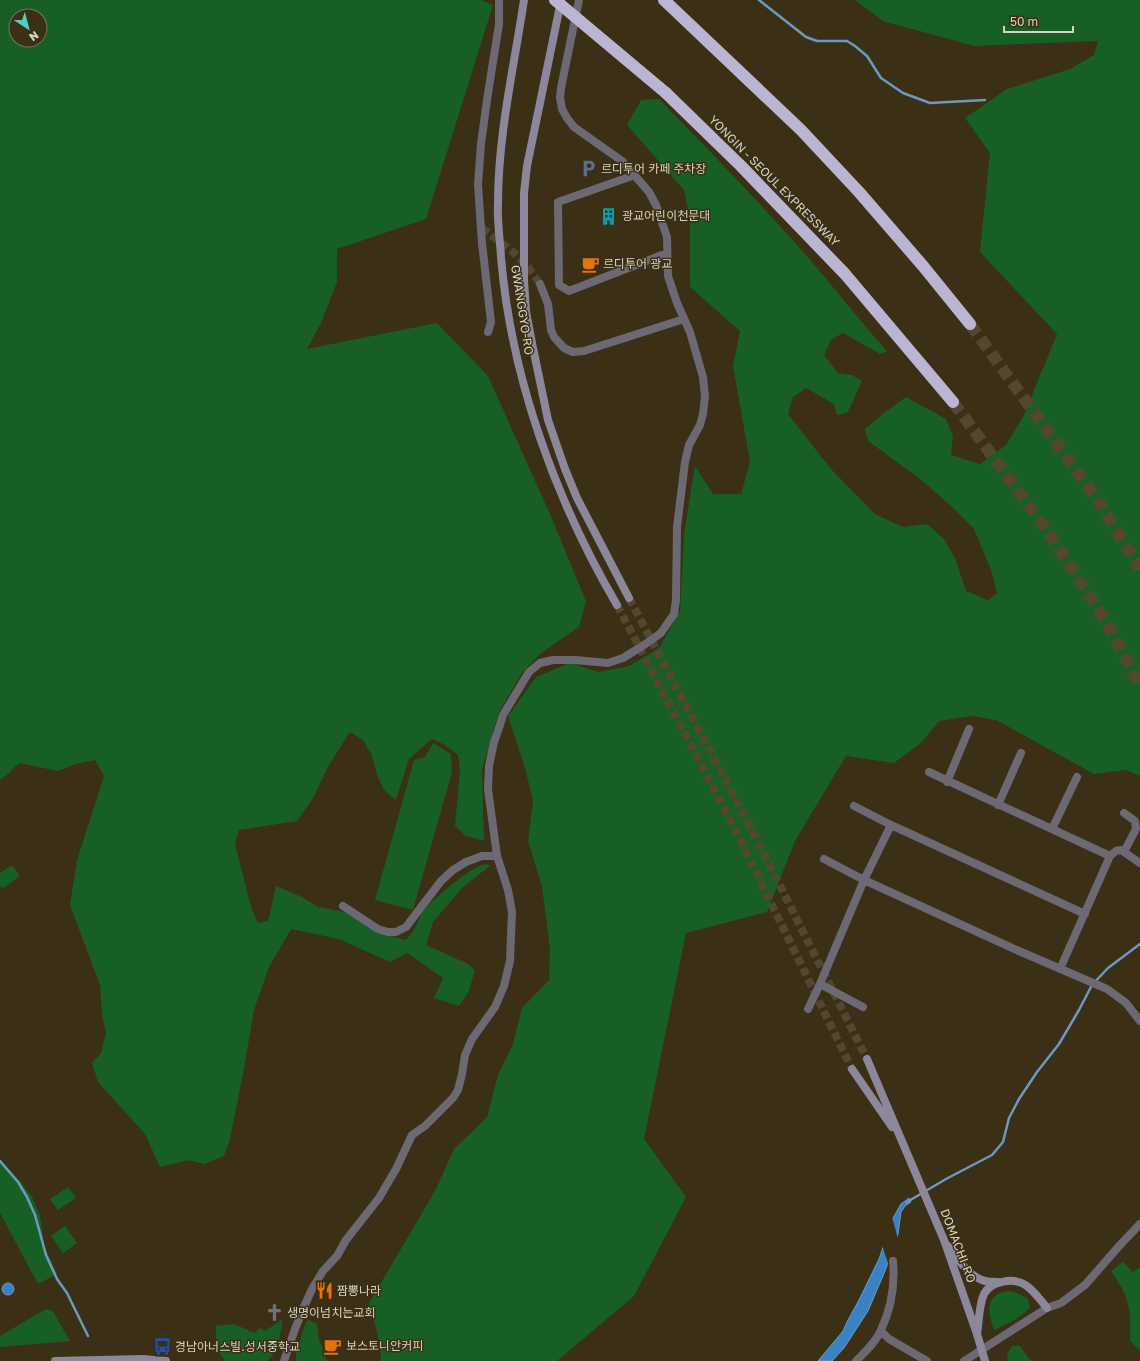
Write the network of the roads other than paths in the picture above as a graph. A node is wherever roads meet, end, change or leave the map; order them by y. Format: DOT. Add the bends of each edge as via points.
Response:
graph roads {
  1 [pos="500,0"];
  2 [pos="524,0"];
  3 [pos="555,0"];
  4 [pos="561,0"];
  5 [pos="579,0"];
  6 [pos="666,2"];
  7 [pos="635,175"];
  8 [pos="667,253"];
  9 [pos="540,284"];
  10 [pos="684,319"];
  11 [pos="970,324"];
  12 [pos="488,332"];
  13 [pos="953,402"];
  14 [pos="629,598"];
  15 [pos="617,605"];
  16 [pos="969,729"];
  17 [pos="1021,752"];
  18 [pos="929,772"];
  19 [pos="1078,777"];
  20 [pos="947,782"];
  21 [pos="998,805"];
  22 [pos="854,806"];
  23 [pos="1124,813"];
  24 [pos="891,824"];
  25 [pos="1052,829"];
  26 [pos="1124,852"];
  27 [pos="497,856"];
  28 [pos="1110,856"];
  29 [pos="824,859"];
  30 [pos="1140,863"];
  31 [pos="864,880"];
  32 [pos="343,906"];
  33 [pos="1085,914"];
  34 [pos="1060,969"];
  35 [pos="820,984"];
  36 [pos="863,1007"];
  37 [pos="808,1009"];
  38 [pos="1140,1021"];
  39 [pos="867,1059"];
  40 [pos="852,1069"];
  41 [pos="903,1142"];
  42 [pos="1140,1224"];
  43 [pos="944,1240"];
  44 [pos="893,1261"];
  45 [pos="999,1282"];
  46 [pos="1046,1308"];
  47 [pos="881,1331"];
  48 [pos="977,1334"];
  49 [pos="55,1361"];
  50 [pos="166,1361"];
  51 [pos="284,1361"];
  52 [pos="856,1361"];
  53 [pos="927,1361"];
  54 [pos="964,1361"];
  55 [pos="985,1361"];
  1 -- 12 [label="street" via="478,185 491,322"];
  2 -- 15 [label="main road, GWANGGYO-RO" via="502,141 498,203 503,276 510,325 529,401 553,474 590,555"];
  3 -- 13 [label="highway, YONGIN - SEOUL EXPRESSWAY, bridge" via="666,93 741,166 845,274"];
  4 -- 14 [label="main road, GWANGGYO-RO" via="527,166 523,267 526,312 548,420 565,469 577,498"];
  5 -- 7 [label="street" via="561,88 562,110 574,127 615,156"];
  6 -- 11 [label="highway" via="801,130 854,186"];
  7 -- 8 [label="street" via="656,205 667,238"];
  7 -- 8 [label="street" via="558,202 559,285 569,291"];
  8 -- 10 [label="street" via="668,276"];
  9 -- 10 [label="street" via="548,304 554,337 564,348 573,352 584,351"];
  10 -- 27 [label="street" via="703,377 705,397 700,425 689,445 685,462 677,526 674,614 661,633 623,658 608,664 553,660 540,663 529,672 503,715 489,766 488,789"];
  16 -- 20 [label="street"];
  17 -- 21 [label="street"];
  18 -- 20 [label="street"];
  19 -- 25 [label="street"];
  20 -- 21 [label="street"];
  21 -- 25 [label="street"];
  22 -- 24 [label="street"];
  23 -- 26 [label="street" via="1135,821 1136,829"];
  24 -- 31 [label="street"];
  24 -- 33 [label="street"];
  25 -- 28 [label="street"];
  26 -- 28 [label="street" via="1116,851"];
  26 -- 30 [label="street"];
  27 -- 32 [label="street" via="482,856 454,870 441,881 406,927 396,932 378,929"];
  27 -- 51 [label="street" via="512,912 510,961 504,986 495,1007 472,1039 465,1055 458,1090 425,1126 412,1135 379,1198 346,1240 337,1256 323,1270 303,1309"];
  28 -- 33 [label="street"];
  29 -- 31 [label="street"];
  31 -- 34 [label="street"];
  31 -- 35 [label="street"];
  33 -- 34 [label="street"];
  34 -- 38 [label="street" via="1107,989 1126,1002"];
  35 -- 36 [label="street"];
  35 -- 37 [label="street"];
  39 -- 41 [label="main road"];
  40 -- 41 [label="main road"];
  41 -- 43 [label="main road, DOMACHI-RO"];
  42 -- 46 [label="street" via="1085,1285 1062,1302"];
  43 -- 45 [label="main road" via="975,1276 984,1281"];
  43 -- 48 [label="main road, DOMACHI-RO"];
  44 -- 47 [label="street" via="891,1301"];
  45 -- 46 [label="main road" via="1014,1280 1028,1286"];
  45 -- 48 [label="main road" via="984,1294"];
  46 -- 54 [label="street"];
  47 -- 52 [label="street"];
  47 -- 53 [label="street" via="889,1339"];
  48 -- 55 [label="main road, DOMACHI-RO, bridge"];
  49 -- 50 [label="main road"];
}
